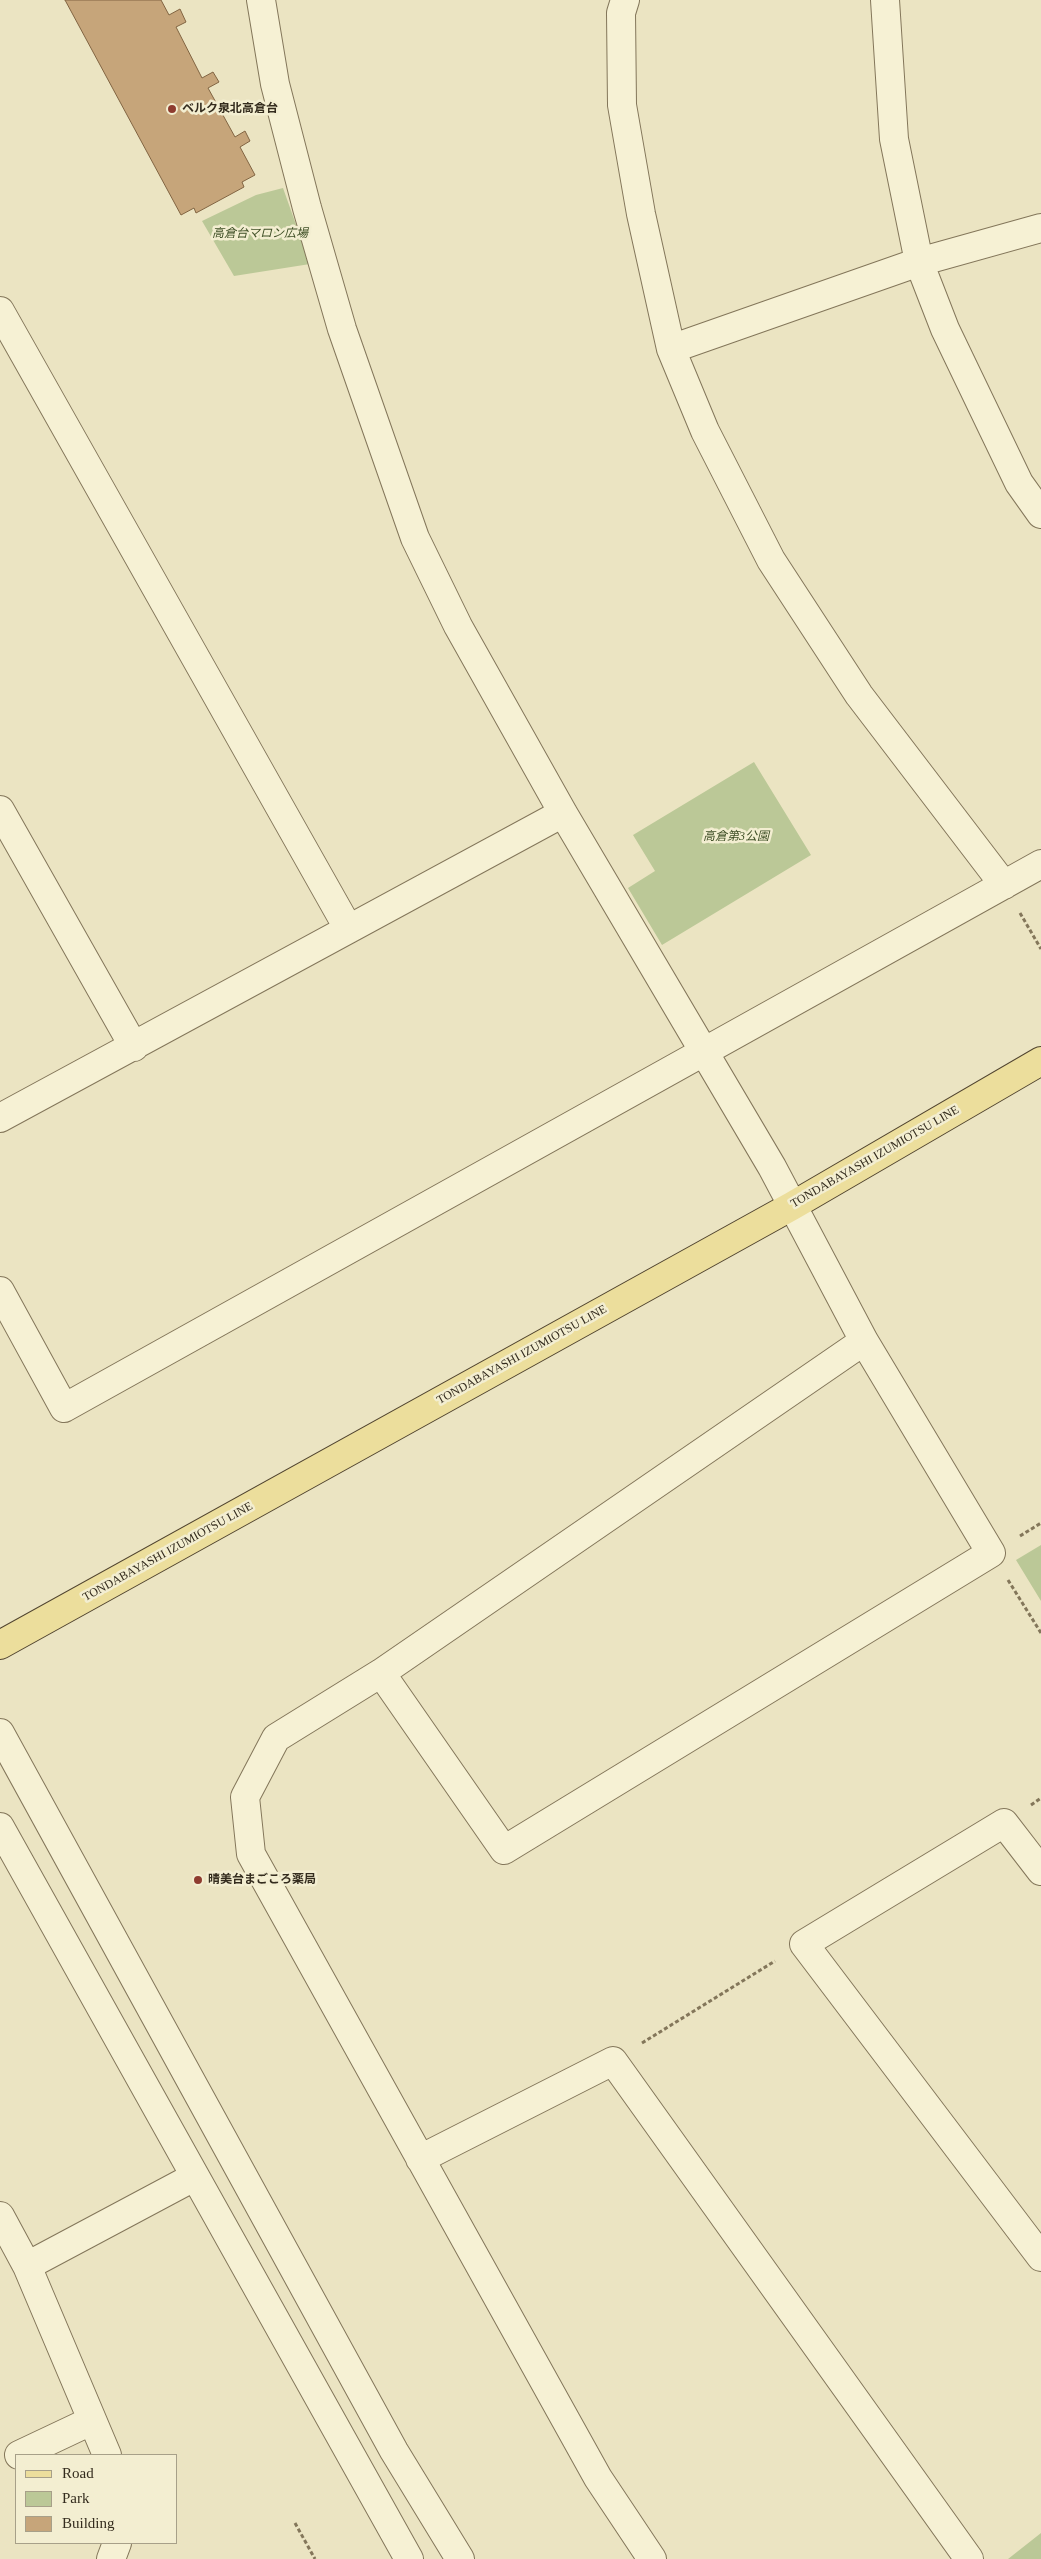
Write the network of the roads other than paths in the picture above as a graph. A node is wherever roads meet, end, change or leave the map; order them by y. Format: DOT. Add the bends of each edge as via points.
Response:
graph roads {
  1 [pos="261,0"];
  2 [pos="625,0"];
  3 [pos="885,0"];
  4 [pos="1041,228"];
  5 [pos="919,262"];
  6 [pos="0,311"];
  7 [pos="671,349"];
  8 [pos="10,353"];
  9 [pos="1041,514"];
  10 [pos="0,810"];
  11 [pos="563,813"];
  12 [pos="1041,864"];
  13 [pos="1004,885"];
  14 [pos="348,928"];
  15 [pos="134,1047"];
  16 [pos="704,1053"];
  17 [pos="1041,1060"];
  18 [pos="0,1118"];
  19 [pos="792,1206"];
  20 [pos="0,1291"];
  21 [pos="864,1341"];
  22 [pos="0,1645"];
  23 [pos="381,1673"];
  24 [pos="0,1733"];
  25 [pos="0,1828"];
  26 [pos="1041,1871"];
  27 [pos="420,2159"];
  28 [pos="194,2178"];
  29 [pos="0,2216"];
  30 [pos="1041,2257"];
  31 [pos="27,2266"];
  32 [pos="91,2421"];
  33 [pos="22,2454"];
  34 [pos="106,2454"];
  35 [pos="15,2457"];
  36 [pos="0,2464"];
  37 [pos="117,2544"];
  38 [pos="111,2559"];
  39 [pos="409,2559"];
  40 [pos="460,2559"];
  41 [pos="652,2559"];
  42 [pos="969,2559"];
  1 -- 11 [label="street" via="275,84 307,208 342,329 415,538 458,626"];
  2 -- 7 [label="street" via="621,14 622,105 640,214"];
  3 -- 5 [label="street" via="894,139"];
  4 -- 5 [label="street"];
  5 -- 7 [label="street"];
  5 -- 9 [label="street" via="944,329 1019,483"];
  6 -- 8 [label="street"];
  7 -- 13 [label="street" via="705,431 770,560 859,695"];
  8 -- 14 [label="street"];
  10 -- 15 [label="street"];
  11 -- 14 [label="street"];
  11 -- 16 [label="street"];
  12 -- 13 [label="street"];
  13 -- 16 [label="street"];
  14 -- 15 [label="street"];
  15 -- 18 [label="street"];
  16 -- 19 [label="street"];
  16 -- 20 [label="street" via="64,1408"];
  17 -- 19 [label="main road, TONDABAYASHI IZUMIOTSU LINE"];
  19 -- 21 [label="street"];
  19 -- 22 [label="main road, TONDABAYASHI IZUMIOTSU LINE"];
  21 -- 23 [label="street"];
  21 -- 23 [label="street" via="991,1553 504,1850"];
  23 -- 27 [label="street" via="276,1738 245,1797 251,1854"];
  24 -- 40 [label="street" via="394,2451"];
  25 -- 28 [label="street"];
  26 -- 30 [label="street" via="1004,1823 804,1944"];
  27 -- 41 [label="street" via="598,2478"];
  27 -- 42 [label="street" via="613,2061"];
  28 -- 31 [label="street"];
  28 -- 39 [label="street"];
  29 -- 31 [label="street"];
  31 -- 32 [label="street"];
  32 -- 33 [label="street"];
  32 -- 34 [label="street"];
  35 -- 36 [label="street"];
  37 -- 38 [label="street"];
}
